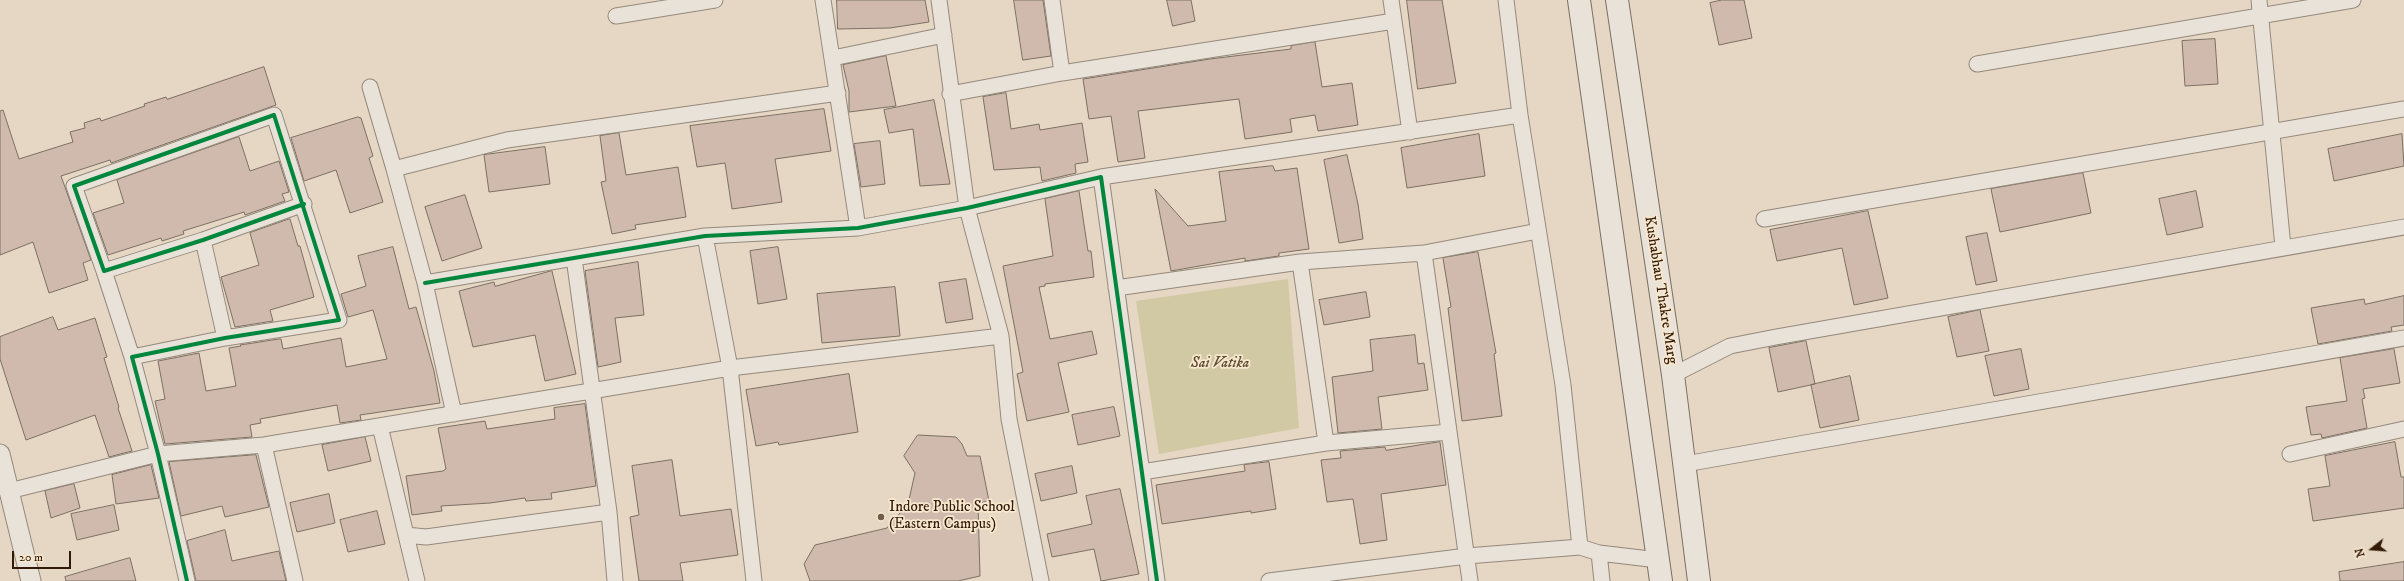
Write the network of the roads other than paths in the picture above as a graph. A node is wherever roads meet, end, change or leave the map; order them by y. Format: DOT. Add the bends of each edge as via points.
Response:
graph roads {
  1 [pos="716,0"];
  2 [pos="824,0"];
  3 [pos="939,0"];
  4 [pos="1052,0"];
  5 [pos="1390,0"];
  6 [pos="1506,0"];
  7 [pos="1580,0"];
  8 [pos="1617,0"];
  9 [pos="2259,0"];
  10 [pos="2353,0"];
  11 [pos="616,16"];
  12 [pos="2261,16"];
  13 [pos="1394,21"];
  14 [pos="944,35"];
  15 [pos="833,58"];
  16 [pos="1977,64"];
  17 [pos="1062,73"];
  18 [pos="370,87"];
  19 [pos="838,93"];
  20 [pos="950,94"];
  21 [pos="2404,109"];
  22 [pos="1520,115"];
  23 [pos="1410,132"];
  24 [pos="2272,133"];
  25 [pos="394,169"];
  26 [pos="1101,177"];
  27 [pos="304,204"];
  28 [pos="967,208"];
  29 [pos="1764,219"];
  30 [pos="2404,227"];
  31 [pos="858,228"];
  32 [pos="1538,231"];
  33 [pos="705,236"];
  34 [pos="203,240"];
  35 [pos="2283,247"];
  36 [pos="1424,253"];
  37 [pos="574,258"];
  38 [pos="1300,262"];
  39 [pos="104,271"];
  40 [pos="425,283"];
  41 [pos="1116,288"];
  42 [pos="1001,336"];
  43 [pos="225,338"];
  44 [pos="2404,338"];
  45 [pos="132,357"];
  46 [pos="730,368"];
  47 [pos="1673,376"];
  48 [pos="593,390"];
  49 [pos="454,414"];
  50 [pos="380,426"];
  51 [pos="2404,429"];
  52 [pos="1449,432"];
  53 [pos="1326,443"];
  54 [pos="264,445"];
  55 [pos="0,454"];
  56 [pos="158,454"];
  57 [pos="2290,454"];
  58 [pos="1685,464"];
  59 [pos="1142,472"];
  60 [pos="9,491"];
  61 [pos="609,512"];
  62 [pos="406,535"];
  63 [pos="1580,548"];
  64 [pos="1599,553"];
  65 [pos="1467,556"];
  66 [pos="1660,571"];
  67 [pos="31,581"];
  68 [pos="187,581"];
  69 [pos="295,581"];
  70 [pos="417,581"];
  71 [pos="615,581"];
  72 [pos="754,581"];
  73 [pos="1041,581"];
  74 [pos="1157,581"];
  75 [pos="1269,581"];
  76 [pos="1470,581"];
  77 [pos="1602,581"];
  78 [pos="1699,581"];
  1 -- 11 [label="street"];
  2 -- 15 [label="street"];
  3 -- 14 [label="street"];
  4 -- 17 [label="street"];
  5 -- 13 [label="street"];
  6 -- 22 [label="street"];
  7 -- 66 [label="main road"];
  8 -- 47 [label="main road, Kushabhau Thakre Marg"];
  9 -- 12 [label="street"];
  10 -- 12 [label="street"];
  12 -- 16 [label="street"];
  12 -- 24 [label="street"];
  13 -- 17 [label="street"];
  13 -- 23 [label="street"];
  14 -- 15 [label="street"];
  14 -- 20 [label="street"];
  15 -- 19 [label="street"];
  17 -- 20 [label="street"];
  18 -- 25 [label="street"];
  19 -- 25 [label="street" via="507,140"];
  19 -- 31 [label="street"];
  20 -- 28 [label="street"];
  21 -- 24 [label="street"];
  22 -- 23 [label="street"];
  22 -- 32 [label="street"];
  23 -- 26 [label="street"];
  24 -- 29 [label="street"];
  24 -- 35 [label="street"];
  25 -- 40 [label="street"];
  26 -- 28 [label="street"];
  26 -- 41 [label="street"];
  27 -- 34 [label="street"];
  27 -- 39 [label="street" via="274,115 74,186"];
  27 -- 43 [label="street" via="339,320"];
  28 -- 31 [label="street"];
  28 -- 42 [label="street"];
  30 -- 35 [label="street"];
  31 -- 33 [label="street"];
  32 -- 36 [label="street"];
  32 -- 63 [label="street" via="1563,385"];
  33 -- 37 [label="street"];
  33 -- 46 [label="street"];
  34 -- 39 [label="street"];
  34 -- 43 [label="street"];
  35 -- 47 [label="street" via="1730,346"];
  36 -- 38 [label="street"];
  36 -- 52 [label="street"];
  37 -- 40 [label="street"];
  37 -- 48 [label="street"];
  38 -- 41 [label="street"];
  38 -- 53 [label="street"];
  39 -- 45 [label="street"];
  40 -- 49 [label="street"];
  41 -- 59 [label="street"];
  42 -- 46 [label="street"];
  42 -- 73 [label="street" via="1008,419"];
  43 -- 45 [label="street"];
  44 -- 58 [label="street"];
  45 -- 56 [label="street"];
  46 -- 48 [label="street"];
  46 -- 72 [label="street"];
  47 -- 58 [label="main road, Kushabhau Thakre Marg"];
  48 -- 49 [label="street"];
  48 -- 61 [label="street"];
  49 -- 50 [label="street"];
  50 -- 54 [label="street"];
  50 -- 62 [label="street"];
  51 -- 57 [label="street"];
  52 -- 53 [label="street"];
  52 -- 65 [label="street"];
  53 -- 59 [label="street"];
  54 -- 56 [label="street"];
  54 -- 69 [label="street"];
  55 -- 60 [label="street"];
  56 -- 60 [label="street"];
  56 -- 68 [label="street"];
  58 -- 78 [label="main road, Kushabhau Thakre Marg"];
  59 -- 74 [label="street"];
  60 -- 67 [label="street"];
  61 -- 62 [label="street" via="426,537"];
  61 -- 71 [label="street"];
  62 -- 70 [label="street"];
  63 -- 64 [label="street"];
  63 -- 65 [label="street"];
  64 -- 66 [label="street"];
  64 -- 77 [label="street"];
  65 -- 75 [label="street"];
  65 -- 76 [label="street"];
}
